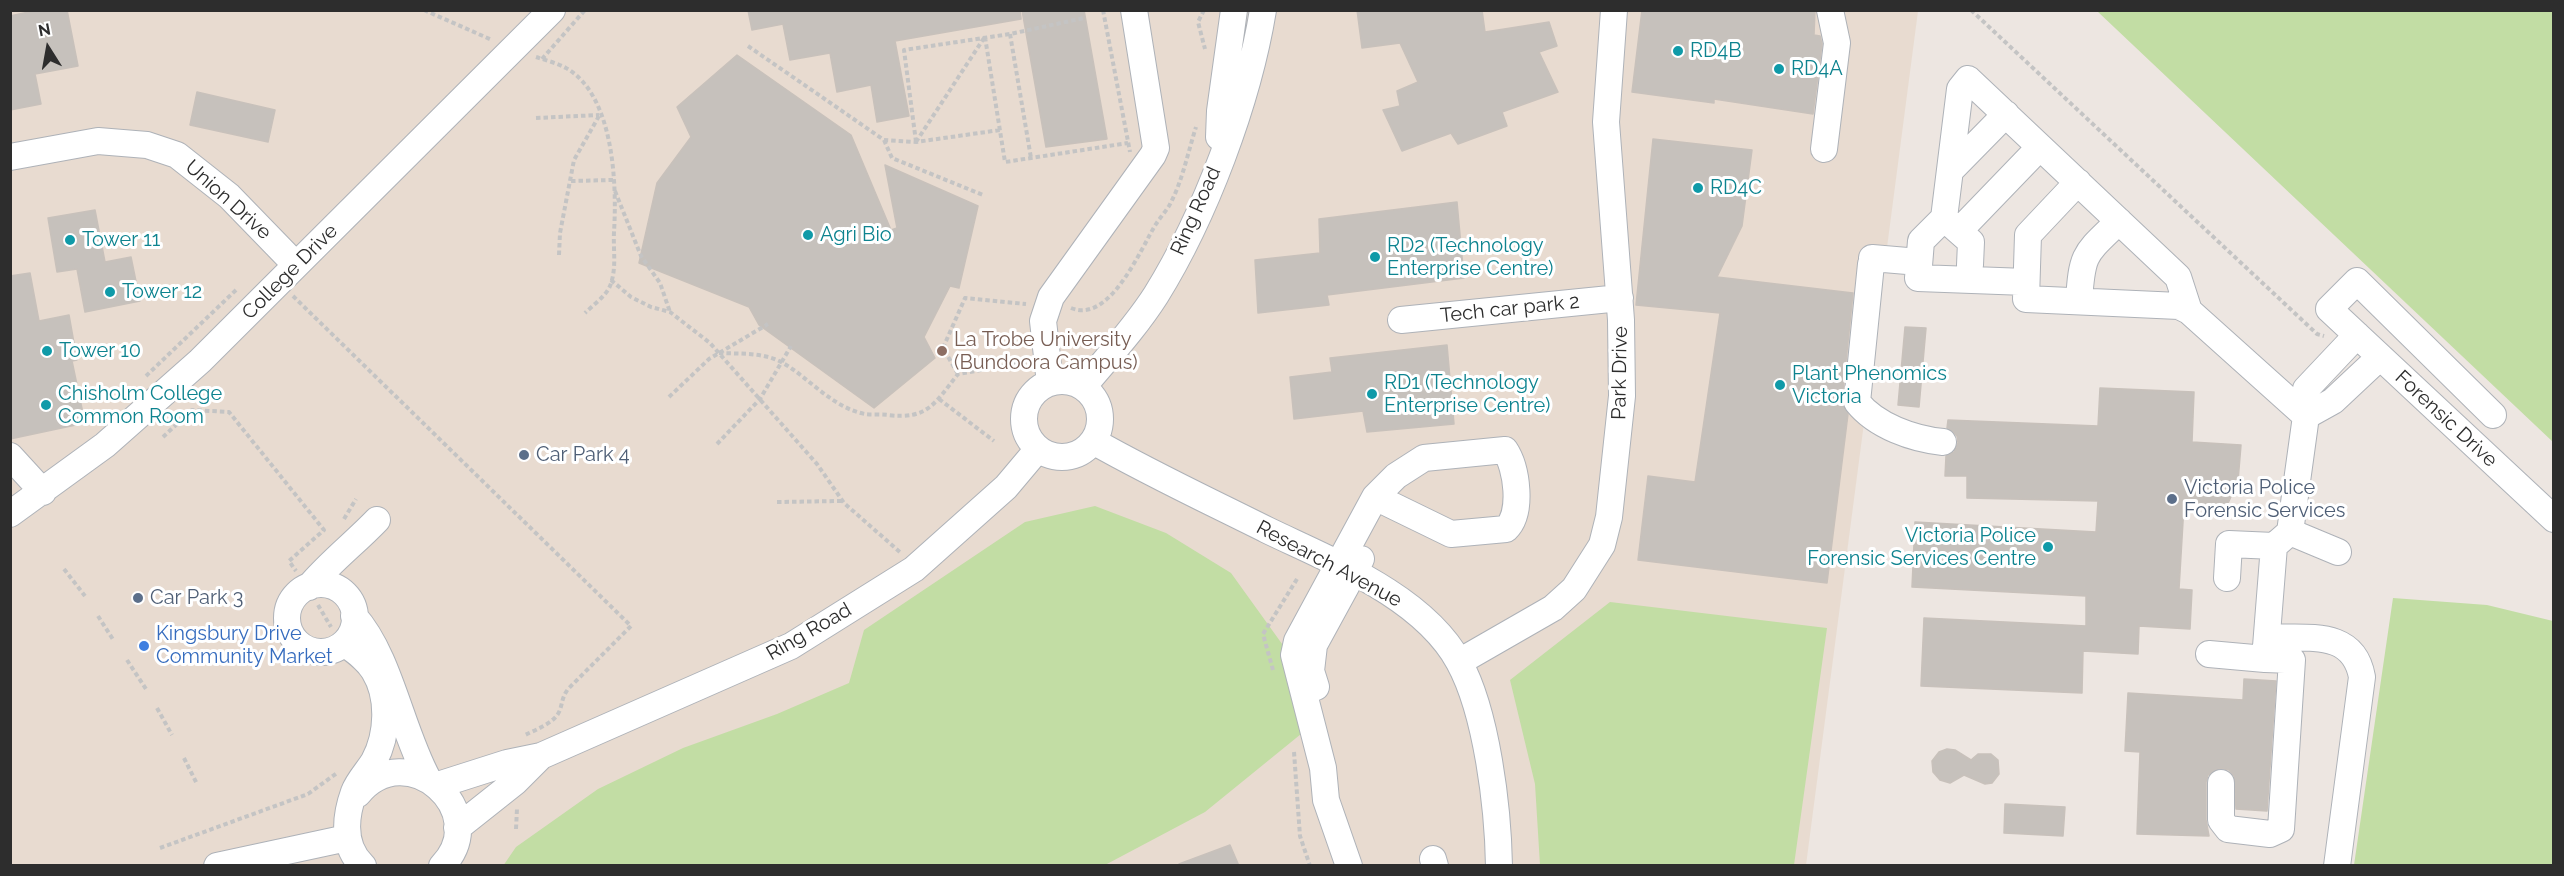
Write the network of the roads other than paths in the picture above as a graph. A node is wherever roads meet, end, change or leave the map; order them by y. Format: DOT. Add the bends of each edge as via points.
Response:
graph roads {
  1 [pos="552,10"];
  2 [pos="1134,10"];
  3 [pos="1236,10"];
  4 [pos="1614,10"];
  5 [pos="1830,10"];
  6 [pos="1262,18"];
  7 [pos="2006,114"];
  8 [pos="2040,147"];
  9 [pos="1824,149"];
  10 [pos="10,158"];
  11 [pos="1219,161"];
  12 [pos="1950,171"];
  13 [pos="2078,182"];
  14 [pos="2119,221"];
  15 [pos="1951,224"];
  16 [pos="1919,262"];
  17 [pos="1970,265"];
  18 [pos="288,274"];
  19 [pos="2026,282"];
  20 [pos="1620,298"];
  21 [pos="2079,301"];
  22 [pos="2189,311"];
  23 [pos="1401,320"];
  24 [pos="2347,326"];
  25 [pos="2380,357"];
  26 [pos="1050,383"];
  27 [pos="1083,387"];
  28 [pos="2493,415"];
  29 [pos="2306,416"];
  30 [pos="1093,441"];
  31 [pos="1943,442"];
  32 [pos="1038,449"];
  33 [pos="10,456"];
  34 [pos="43,492"];
  35 [pos="1382,501"];
  36 [pos="10,514"];
  37 [pos="2553,519"];
  38 [pos="377,520"];
  39 [pos="2282,539"];
  40 [pos="356,543"];
  41 [pos="2338,552"];
  42 [pos="1346,569"];
  43 [pos="2227,578"];
  44 [pos="308,587"];
  45 [pos="336,589"];
  46 [pos="354,616"];
  47 [pos="342,644"];
  48 [pos="2266,648"];
  49 [pos="2209,654"];
  50 [pos="1459,662"];
  51 [pos="511,773"];
  52 [pos="433,782"];
  53 [pos="2221,783"];
  54 [pos="351,805"];
  55 [pos="457,828"];
  56 [pos="347,838"];
  57 [pos="445,864"];
  58 [pos="217,866"];
  59 [pos="363,866"];
  60 [pos="1349,866"];
  61 [pos="1367,866"];
  62 [pos="1499,866"];
  63 [pos="2337,866"];
  1 -- 18 [label="street, College Drive"];
  2 -- 26 [label="street" via="1156,148 1052,297 1043,321"];
  3 -- 6 [label="street"];
  3 -- 11 [label="street" via="1220,111"];
  4 -- 20 [label="street, Park Drive" via="1606,122"];
  5 -- 9 [label="street" via="1837,43"];
  6 -- 11 [label="street, Ring Road"];
  7 -- 8 [label="street"];
  7 -- 12 [label="street"];
  7 -- 12 [label="street" via="1968,79 1959,89"];
  8 -- 13 [label="street"];
  8 -- 15 [label="street"];
  10 -- 18 [label="street, Union Drive" via="98,141 147,145 177,155 229,196"];
  11 -- 27 [label="street, Ring Road" via="1181,249 1156,294 1129,334"];
  12 -- 15 [label="street"];
  13 -- 14 [label="street"];
  13 -- 19 [label="street" via="2028,235"];
  14 -- 21 [label="street" via="2081,265"];
  14 -- 22 [label="street" via="2178,277"];
  15 -- 16 [label="street" via="1921,241"];
  15 -- 17 [label="street" via="1971,242"];
  16 -- 19 [label="street" via="1918,278"];
  16 -- 31 [label="street" via="1872,261 1857,402 1873,417 1910,435"];
  18 -- 34 [label="street, College Drive" via="200,361"];
  19 -- 21 [label="street" via="2026,299"];
  20 -- 23 [label="street, Tech car park 2"];
  20 -- 50 [label="street, Park Drive" via="1620,424 1610,517 1602,545 1574,589 1553,608"];
  21 -- 22 [label="street" via="2166,304"];
  22 -- 29 [label="street"];
  24 -- 25 [label="street, Forensic Drive"];
  24 -- 28 [label="street" via="2329,309 2357,281"];
  24 -- 29 [label="street" via="2306,389"];
  25 -- 29 [label="street" via="2333,401"];
  25 -- 37 [label="street, Forensic Drive"];
  26 -- 27 [label="street" via="1061,381"];
  26 -- 32 [label="street" via="1031,397 1023,418 1025,430"];
  27 -- 30 [label="street" via="1092,395 1099,412"];
  29 -- 39 [label="street"];
  30 -- 32 [label="street" via="1067,456 1049,455"];
  30 -- 42 [label="street, Research Avenue"];
  32 -- 51 [label="street, Ring Road" via="1006,487 916,567 791,646 541,756"];
  33 -- 34 [label="street"];
  34 -- 36 [label="street, College Drive"];
  35 -- 35 [label="street" via="1444,531 1460,534 1506,529 1517,503 1516,483 1505,450 1424,458 1396,476"];
  35 -- 42 [label="street"];
  38 -- 40 [label="street"];
  39 -- 41 [label="street"];
  39 -- 43 [label="street" via="2229,544"];
  39 -- 48 [label="street"];
  40 -- 44 [label="street" via="330,562"];
  40 -- 45 [label="street"];
  42 -- 50 [label="street, Research Avenue" via="1414,609"];
  42 -- 60 [label="street" via="1294,648 1323,768 1326,800"];
  42 -- 61 [label="street" via="1314,645 1311,671 1338,767 1343,802"];
  44 -- 45 [label="street" via="323,585"];
  44 -- 47 [label="street" via="288,609 287,623 292,636 301,646 314,651 329,651"];
  45 -- 46 [label="street" via="350,603"];
  46 -- 47 [label="street" via="352,630"];
  46 -- 52 [label="street" via="366,629 408,737"];
  47 -- 54 [label="street" via="359,654 376,673 385,709 384,730 375,759 354,791"];
  48 -- 49 [label="street"];
  48 -- 53 [label="street" via="2292,660 2281,829 2270,834 2228,829 2220,812"];
  48 -- 63 [label="street" via="2332,639 2361,668"];
  50 -- 62 [label="street, Research Avenue" via="1481,728 1495,798"];
  51 -- 52 [label="street, Ring Road"];
  51 -- 55 [label="street, Ring Road"];
  52 -- 54 [label="street" via="414,774 384,775 359,792"];
  52 -- 55 [label="street" via="448,797"];
  54 -- 56 [label="street"];
  55 -- 57 [label="street" via="455,844"];
  56 -- 58 [label="street"];
  56 -- 59 [label="street"];
}
